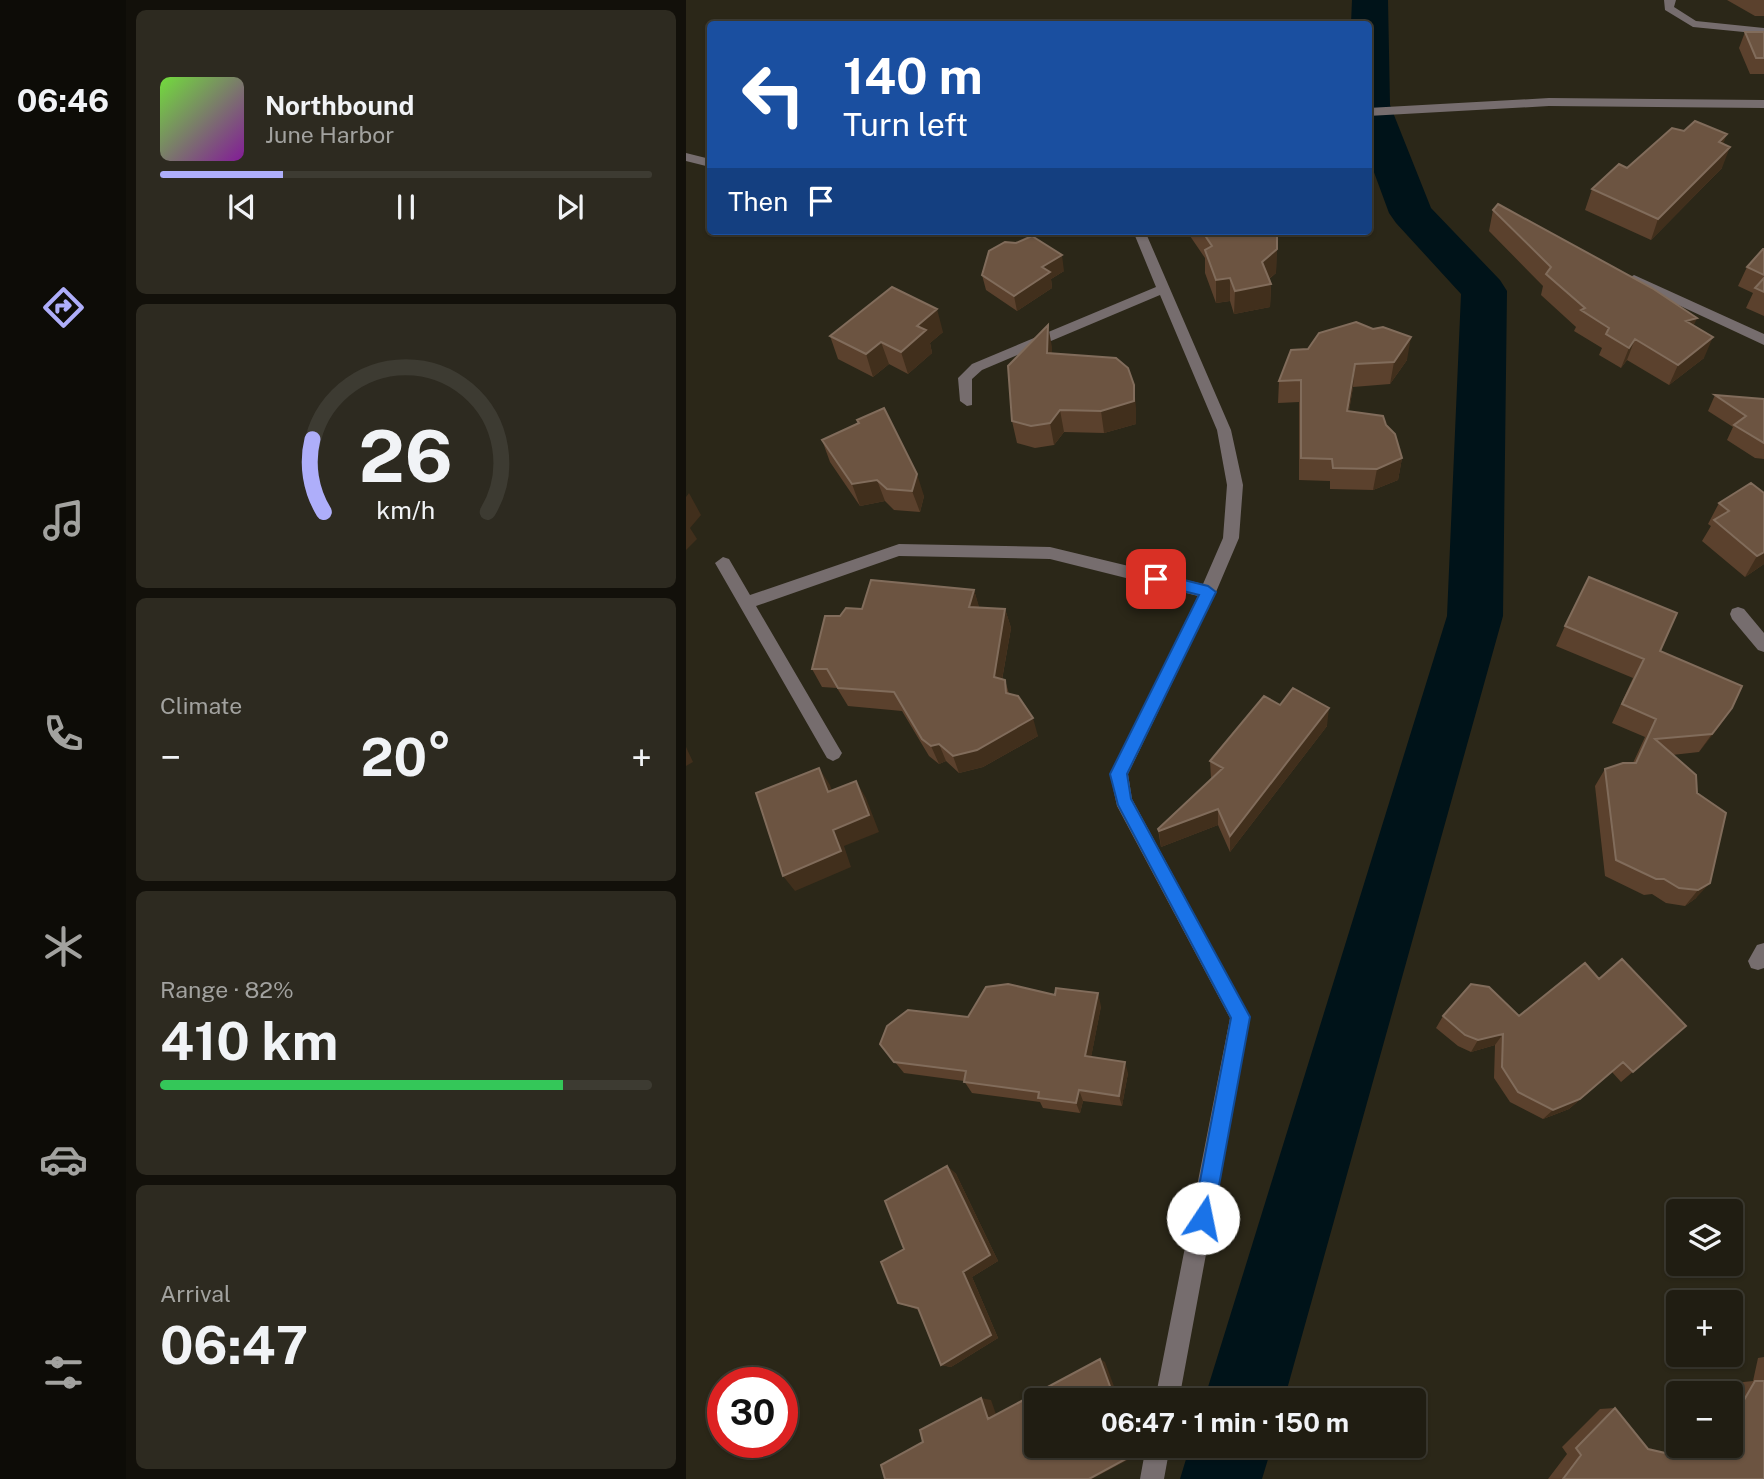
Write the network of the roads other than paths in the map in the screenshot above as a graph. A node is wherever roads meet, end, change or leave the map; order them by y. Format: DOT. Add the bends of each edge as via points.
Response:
graph roads {
  1 [pos="1671,0"];
  2 [pos="1764,30"];
  3 [pos="1764,104"];
  4 [pos="1372,111"];
  5 [pos="686,156"];
  6 [pos="707,162"];
  7 [pos="1141,235"];
  8 [pos="1618,272"];
  9 [pos="1163,289"];
  10 [pos="1764,340"];
  11 [pos="967,401"];
  12 [pos="723,563"];
  13 [pos="1208,592"];
  14 [pos="746,603"];
  15 [pos="1738,614"];
  16 [pos="1764,645"];
  17 [pos="833,753"];
  18 [pos="1169,1388"];
  19 [pos="1156,1458"];
  20 [pos="1152,1479"];
  1 -- 2 [label="street" via="1669,9 1693,24"];
  3 -- 4 [label="street" via="1549,102"];
  5 -- 6 [label="street"];
  7 -- 9 [label="street"];
  8 -- 10 [label="street"];
  9 -- 11 [label="street" via="977,367 965,378"];
  9 -- 13 [label="street" via="1224,430 1235,485 1230,538"];
  12 -- 14 [label="street"];
  13 -- 14 [label="street" via="1050,553 899,550"];
  13 -- 18 [label="street" via="1119,774 1123,800 1240,1017"];
  14 -- 17 [label="street"];
  15 -- 16 [label="street"];
  19 -- 20 [label="street"];
}
